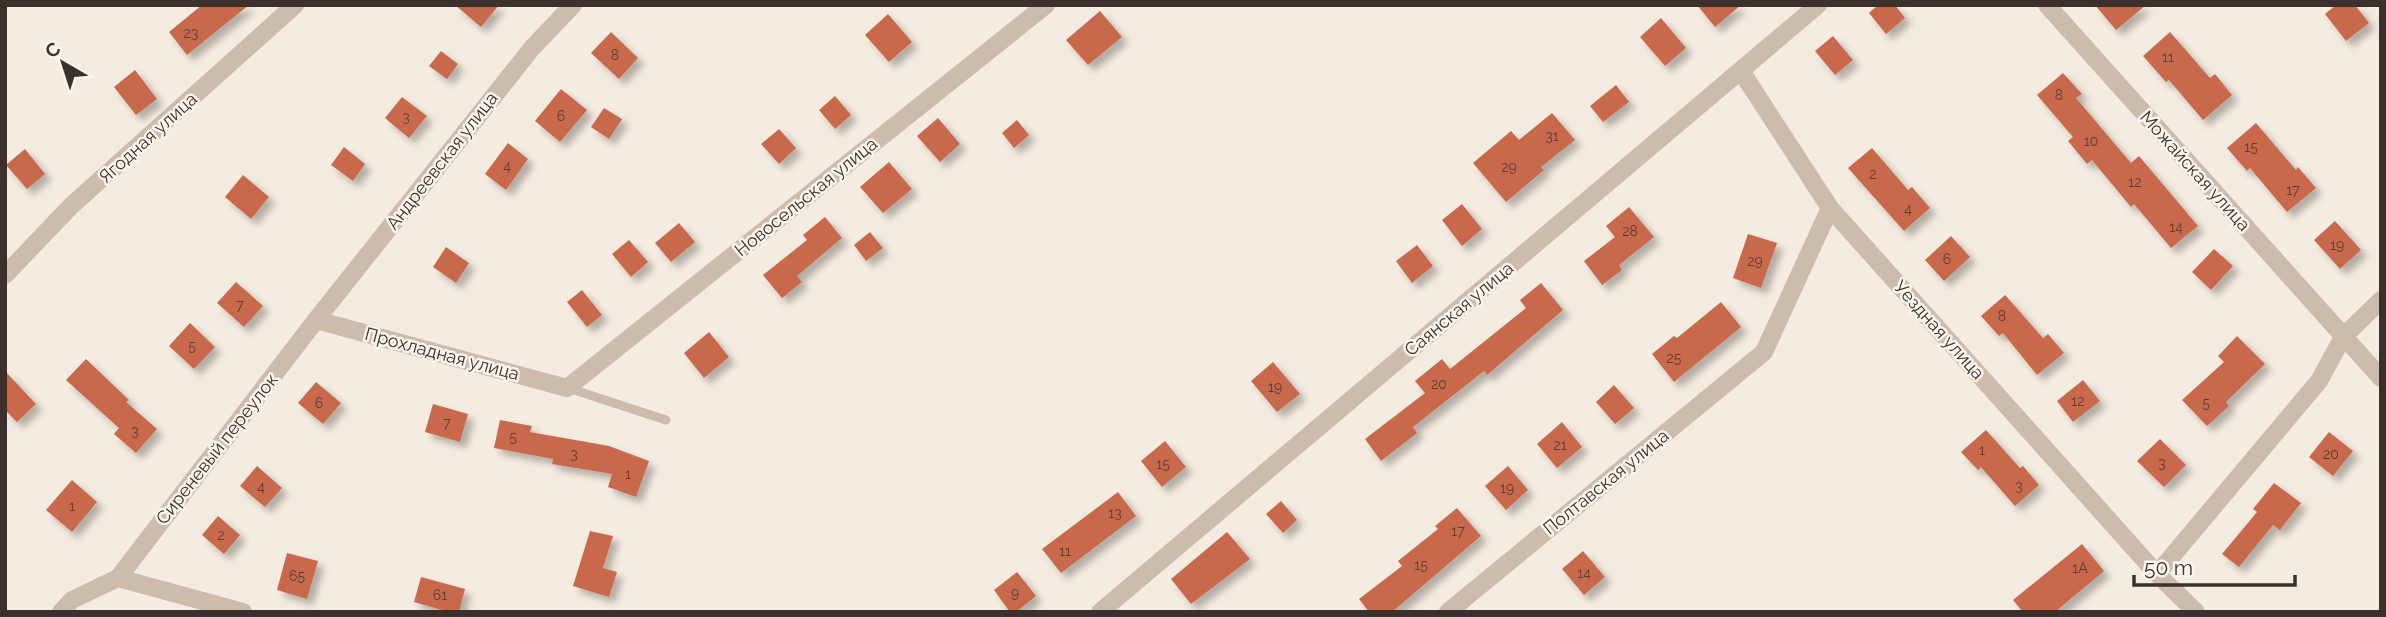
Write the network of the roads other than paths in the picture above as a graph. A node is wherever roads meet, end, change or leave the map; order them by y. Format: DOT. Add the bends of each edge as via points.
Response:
graph roads {
  1 [pos="295,5"];
  2 [pos="573,5"];
  3 [pos="1046,5"];
  4 [pos="1818,5"];
  5 [pos="2047,5"];
  6 [pos="1741,71"];
  7 [pos="1830,208"];
  8 [pos="5,275"];
  9 [pos="2381,300"];
  10 [pos="316,320"];
  11 [pos="2343,337"];
  12 [pos="2381,378"];
  13 [pos="567,388"];
  14 [pos="666,420"];
  15 [pos="2157,573"];
  16 [pos="118,578"];
  17 [pos="61,612"];
  18 [pos="243,612"];
  19 [pos="1100,612"];
  20 [pos="1448,612"];
  21 [pos="2196,612"];
  1 -- 8 [label="street, Ягодная улица" via="71,206"];
  2 -- 10 [label="street, Андреевская улица" via="532,47"];
  3 -- 13 [label="street, Новосельская улица"];
  4 -- 6 [label="street, Саянская улица"];
  5 -- 11 [label="street, Можайская улица"];
  6 -- 7 [label="street, Уездная улица"];
  6 -- 19 [label="street, Саянская улица"];
  7 -- 15 [label="street, Уездная улица"];
  7 -- 20 [label="street, Полтавская улица" via="1764,352"];
  9 -- 11 [label="street"];
  10 -- 13 [label="street, Прохладная улица"];
  10 -- 16 [label="street, Сиреневый переулок"];
  11 -- 12 [label="street, Можайская улица"];
  11 -- 15 [label="street" via="2319,381"];
  13 -- 14 [label="lane"];
  15 -- 21 [label="street, Уездная улица"];
  16 -- 17 [label="street" via="72,600"];
  16 -- 18 [label="street"];
}
